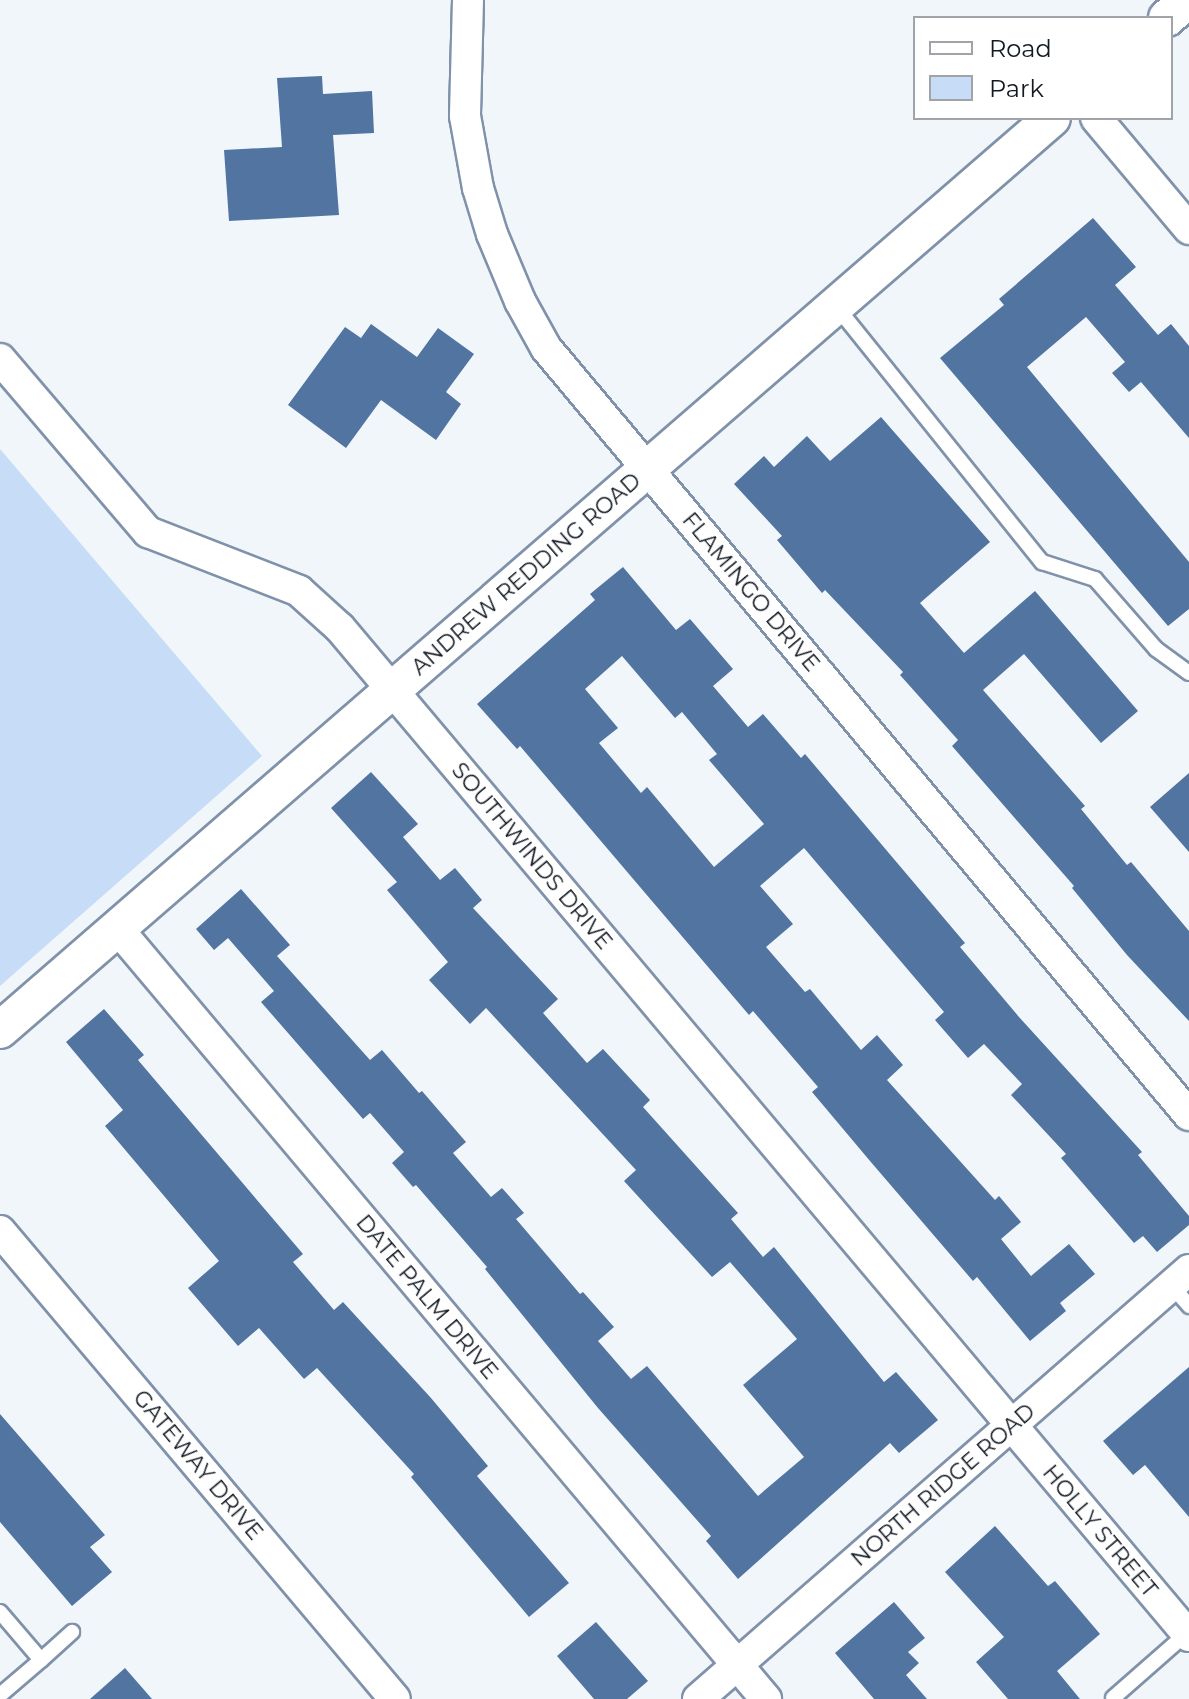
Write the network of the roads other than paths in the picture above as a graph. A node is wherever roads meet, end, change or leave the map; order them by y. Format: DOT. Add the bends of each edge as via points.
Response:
graph roads {
  1 [pos="468,0"];
  2 [pos="1188,0"];
  3 [pos="1169,16"];
  4 [pos="1050,120"];
  5 [pos="1098,120"];
  6 [pos="1189,229"];
  7 [pos="836,306"];
  8 [pos="0,359"];
  9 [pos="648,469"];
  10 [pos="1189,673"];
  11 [pos="392,690"];
  12 [pos="117,928"];
  13 [pos="0,1030"];
  14 [pos="1189,1115"];
  15 [pos="0,1231"];
  16 [pos="1183,1287"];
  17 [pos="1011,1426"];
  18 [pos="0,1612"];
  19 [pos="72,1632"];
  20 [pos="1188,1634"];
  21 [pos="41,1660"];
  22 [pos="737,1665"];
  23 [pos="0,1695"];
  24 [pos="1113,1698"];
  25 [pos="395,1699"];
  26 [pos="698,1699"];
  27 [pos="766,1699"];
  1 -- 9 [label="street, FLAMINGO DRIVE" via="465,116 492,234 546,348"];
  2 -- 3 [label="street"];
  4 -- 7 [label="street, ANDREW REDDING ROAD"];
  5 -- 6 [label="street"];
  7 -- 9 [label="street, ANDREW REDDING ROAD"];
  7 -- 10 [label="lane" via="1042,562 1095,579 1156,649"];
  8 -- 11 [label="street, SOUTHWINDS DRIVE" via="148,532 299,591 340,628"];
  9 -- 11 [label="street, ANDREW REDDING ROAD"];
  9 -- 14 [label="street, FLAMINGO DRIVE"];
  11 -- 12 [label="street, ANDREW REDDING ROAD"];
  11 -- 17 [label="street, SOUTHWINDS DRIVE"];
  12 -- 13 [label="street, ANDREW REDDING ROAD"];
  12 -- 22 [label="street, DATE PALM DRIVE"];
  15 -- 25 [label="street, GATEWAY DRIVE"];
  16 -- 17 [label="street, NORTH RIDGE ROAD"];
  17 -- 20 [label="street, HOLLY STREET"];
  17 -- 22 [label="street, NORTH RIDGE ROAD"];
  18 -- 21 [label="lane"];
  19 -- 21 [label="lane"];
  20 -- 24 [label="lane"];
  21 -- 23 [label="lane"];
  22 -- 26 [label="street, NORTH RIDGE ROAD"];
  22 -- 27 [label="street, DATE PALM DRIVE"];
}
